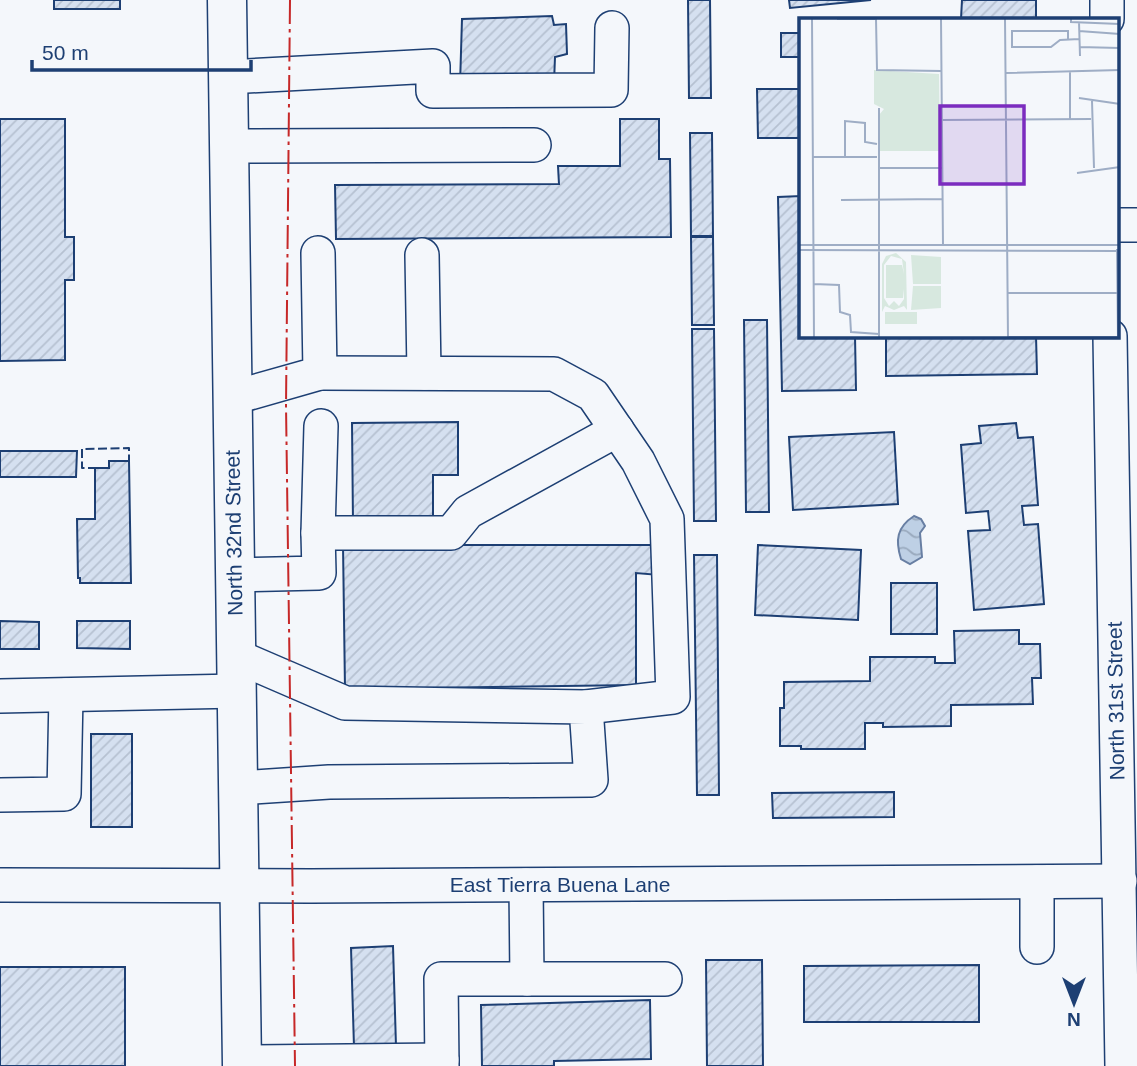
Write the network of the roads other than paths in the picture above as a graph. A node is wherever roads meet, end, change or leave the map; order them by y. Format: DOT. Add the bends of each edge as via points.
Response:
graph roads {
  1 [pos="227,0"];
  2 [pos="1107,0"];
  3 [pos="1107,18"];
  4 [pos="612,28"];
  5 [pos="228,77"];
  6 [pos="534,145"];
  7 [pos="229,146"];
  8 [pos="318,253"];
  9 [pos="422,255"];
  10 [pos="1110,338"];
  11 [pos="320,373"];
  12 [pos="424,373"];
  13 [pos="233,398"];
  14 [pos="321,426"];
  15 [pos="617,430"];
  16 [pos="318,533"];
  17 [pos="235,575"];
  18 [pos="237,673"];
  19 [pos="66,695"];
  20 [pos="0,696"];
  21 [pos="586,707"];
  22 [pos="238,788"];
  23 [pos="0,795"];
  24 [pos="1120,880"];
  25 [pos="1037,882"];
  26 [pos="526,885"];
  27 [pos="0,886"];
  28 [pos="240,886"];
  29 [pos="1037,947"];
  30 [pos="527,979"];
  31 [pos="665,979"];
  32 [pos="442,1063"];
  33 [pos="242,1064"];
  34 [pos="1122,1066"];
  1 -- 5 [label="main road, North 32nd Street"];
  2 -- 3 [label="street"];
  4 -- 5 [label="street" via="611,90 433,91 433,66"];
  5 -- 7 [label="main road, North 32nd Street"];
  6 -- 7 [label="street"];
  7 -- 13 [label="main road, North 32nd Street"];
  8 -- 11 [label="street"];
  9 -- 12 [label="street"];
  10 -- 24 [label="street, North 31st Street"];
  11 -- 12 [label="street"];
  11 -- 13 [label="street"];
  12 -- 15 [label="street" via="554,374 593,395"];
  13 -- 17 [label="main road, North 32nd Street"];
  14 -- 16 [label="street"];
  15 -- 16 [label="street" via="468,512 452,533"];
  15 -- 21 [label="street" via="667,519 673,697"];
  16 -- 17 [label="street" via="319,573"];
  17 -- 18 [label="main road, North 32nd Street"];
  18 -- 19 [label="street"];
  18 -- 21 [label="street" via="345,703"];
  18 -- 22 [label="main road, North 32nd Street"];
  19 -- 20 [label="street"];
  19 -- 23 [label="street" via="64,794"];
  21 -- 22 [label="street" via="591,780 329,782"];
  22 -- 28 [label="main road, North 32nd Street"];
  24 -- 25 [label="street, East Tierra Buena Lane"];
  24 -- 34 [label="street, North 31st Street"];
  25 -- 26 [label="street, East Tierra Buena Lane"];
  25 -- 29 [label="street"];
  26 -- 28 [label="street, East Tierra Buena Lane"];
  26 -- 30 [label="street"];
  27 -- 28 [label="street, East Tierra Buena Lane"];
  28 -- 33 [label="main road, North 32nd Street"];
  30 -- 31 [label="street"];
  30 -- 32 [label="street" via="441,979"];
  32 -- 33 [label="street"];
}
